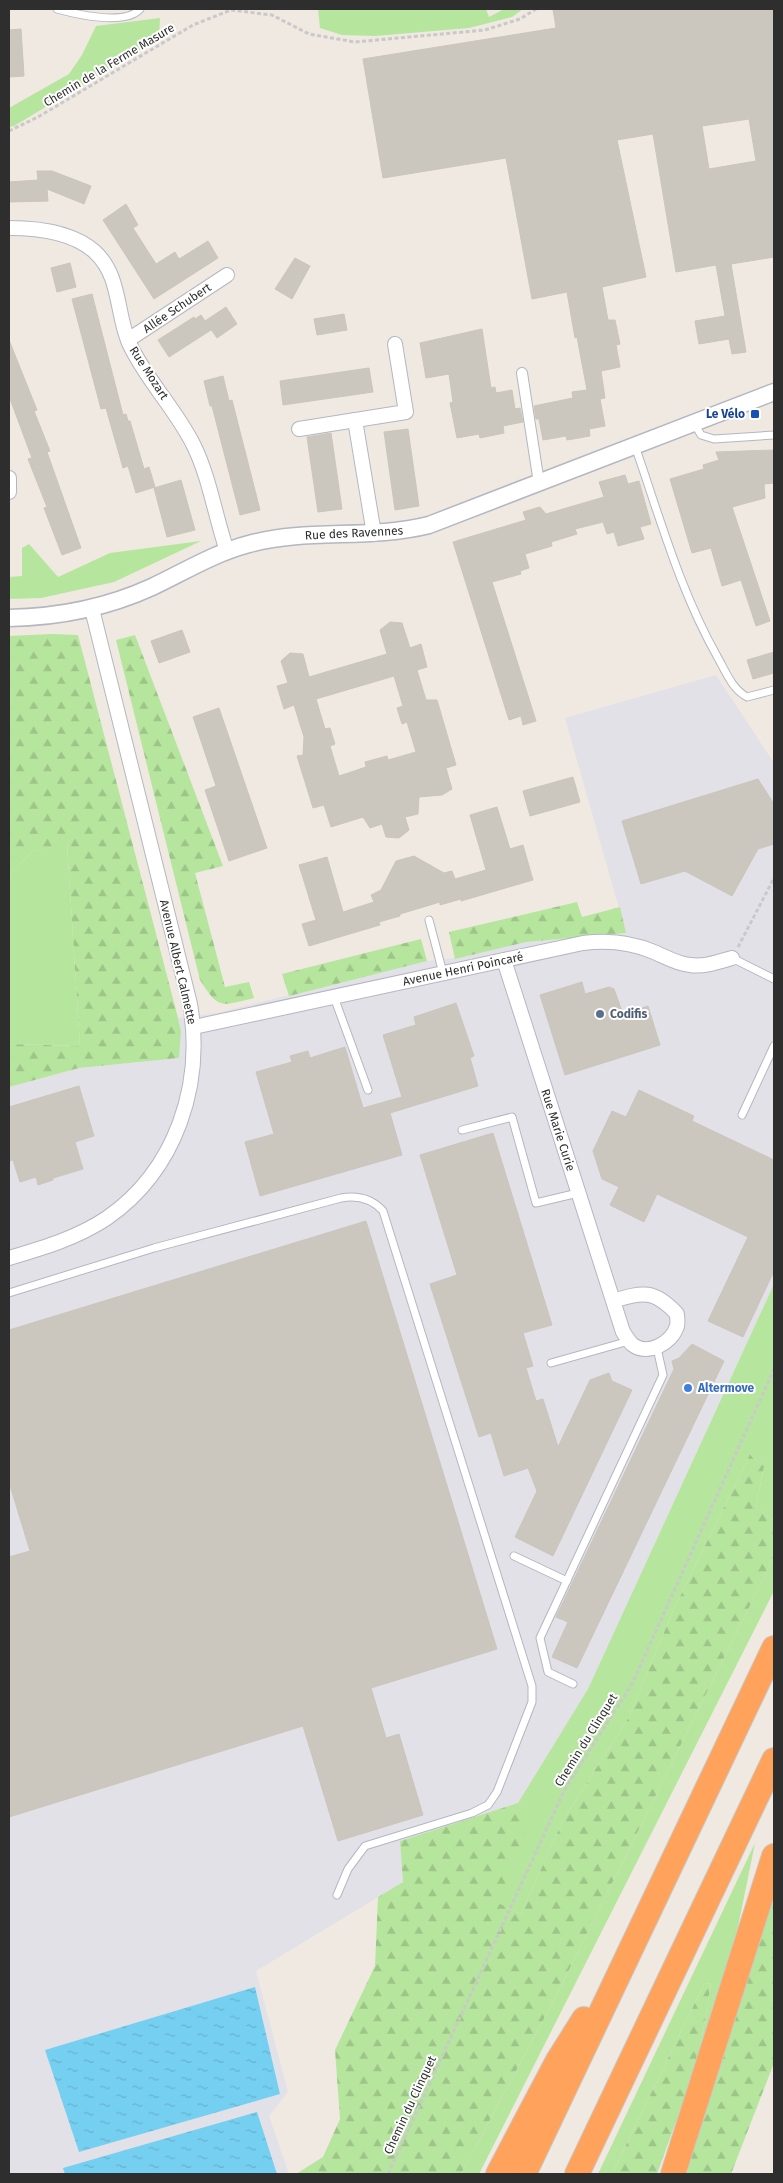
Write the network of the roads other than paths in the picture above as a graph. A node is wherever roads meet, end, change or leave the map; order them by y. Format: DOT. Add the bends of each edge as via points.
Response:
graph roads {
  1 [pos="57,9"];
  2 [pos="140,9"];
  3 [pos="84,12"];
  4 [pos="9,228"];
  5 [pos="227,275"];
  6 [pos="128,340"];
  7 [pos="395,344"];
  8 [pos="522,374"];
  9 [pos="774,392"];
  10 [pos="355,420"];
  11 [pos="694,423"];
  12 [pos="299,429"];
  13 [pos="774,435"];
  14 [pos="635,446"];
  15 [pos="9,478"];
  16 [pos="539,483"];
  17 [pos="9,492"];
  18 [pos="374,534"];
  19 [pos="227,551"];
  20 [pos="92,609"];
  21 [pos="9,618"];
  22 [pos="774,690"];
  23 [pos="429,920"];
  24 [pos="732,958"];
  25 [pos="504,960"];
  26 [pos="443,973"];
  27 [pos="774,979"];
  28 [pos="334,996"];
  29 [pos="194,1027"];
  30 [pos="774,1046"];
  31 [pos="368,1090"];
  32 [pos="742,1115"];
  33 [pos="462,1130"];
  34 [pos="578,1193"];
  35 [pos="9,1258"];
  36 [pos="9,1293"];
  37 [pos="613,1301"];
  38 [pos="629,1340"];
  39 [pos="657,1348"];
  40 [pos="552,1363"];
  41 [pos="514,1556"];
  42 [pos="567,1581"];
  43 [pos="774,1648"];
  44 [pos="573,1684"];
  45 [pos="774,1760"];
  46 [pos="774,1856"];
  47 [pos="337,1895"];
  48 [pos="622,1967"];
  49 [pos="498,2174"];
  50 [pos="524,2174"];
  51 [pos="577,2174"];
  52 [pos="674,2174"];
  1 -- 3 [label="lane"];
  2 -- 3 [label="lane" via="131,15 102,17"];
  4 -- 6 [label="street, Rue Mozart" via="38,229 58,234 94,251 112,277"];
  5 -- 6 [label="street, Allée Schubert"];
  6 -- 19 [label="street, Rue Mozart" via="201,461"];
  7 -- 10 [label="street" via="406,412"];
  8 -- 16 [label="street"];
  9 -- 11 [label="street, Rue des Ravennes"];
  10 -- 12 [label="street"];
  10 -- 18 [label="street"];
  11 -- 13 [label="lane" via="701,435 711,438"];
  11 -- 14 [label="street, Rue des Ravennes"];
  14 -- 16 [label="street, Rue des Ravennes"];
  14 -- 22 [label="lane" via="685,595 724,669 737,689 747,697"];
  15 -- 17 [label="street"];
  16 -- 18 [label="street, Rue des Ravennes" via="429,526"];
  18 -- 19 [label="street, Rue des Ravennes" via="280,538"];
  19 -- 20 [label="street, Rue des Ravennes" via="150,588"];
  20 -- 21 [label="street, Rue des Ravennes" via="51,616"];
  20 -- 29 [label="street, Avenue Albert Calmette"];
  23 -- 26 [label="lane"];
  24 -- 25 [label="street, Avenue Henri Poincaré" via="700,966 682,964 632,945 597,941"];
  24 -- 27 [label="lane"];
  25 -- 26 [label="street, Avenue Henri Poincaré"];
  25 -- 34 [label="street, Rue Marie Curie"];
  26 -- 28 [label="street, Avenue Henri Poincaré"];
  28 -- 29 [label="street, Avenue Henri Poincaré"];
  28 -- 31 [label="lane"];
  29 -- 35 [label="street, Avenue Albert Calmette" via="194,1068 186,1106 174,1138 151,1175 119,1208 92,1227 64,1241"];
  30 -- 32 [label="lane"];
  33 -- 34 [label="lane" via="512,1117 536,1203"];
  34 -- 37 [label="street, Rue Marie Curie"];
  36 -- 47 [label="lane" via="154,1248 341,1198 363,1198 384,1211 529,1676 532,1702 497,1792 488,1804 472,1813 365,1846 348,1869"];
  37 -- 38 [label="street, Rue Marie Curie" via="623,1332"];
  37 -- 39 [label="street" via="641,1293 665,1300 677,1314 677,1325 670,1338"];
  38 -- 39 [label="street" via="645,1349"];
  38 -- 40 [label="lane"];
  39 -- 42 [label="lane" via="663,1375"];
  41 -- 42 [label="lane"];
  42 -- 44 [label="lane" via="540,1638 548,1672"];
  43 -- 48 [label="highway"];
  45 -- 51 [label="highway"];
  46 -- 52 [label="highway"];
  48 -- 49 [label="highway" via="569,2041"];
  48 -- 50 [label="highway"];
}
